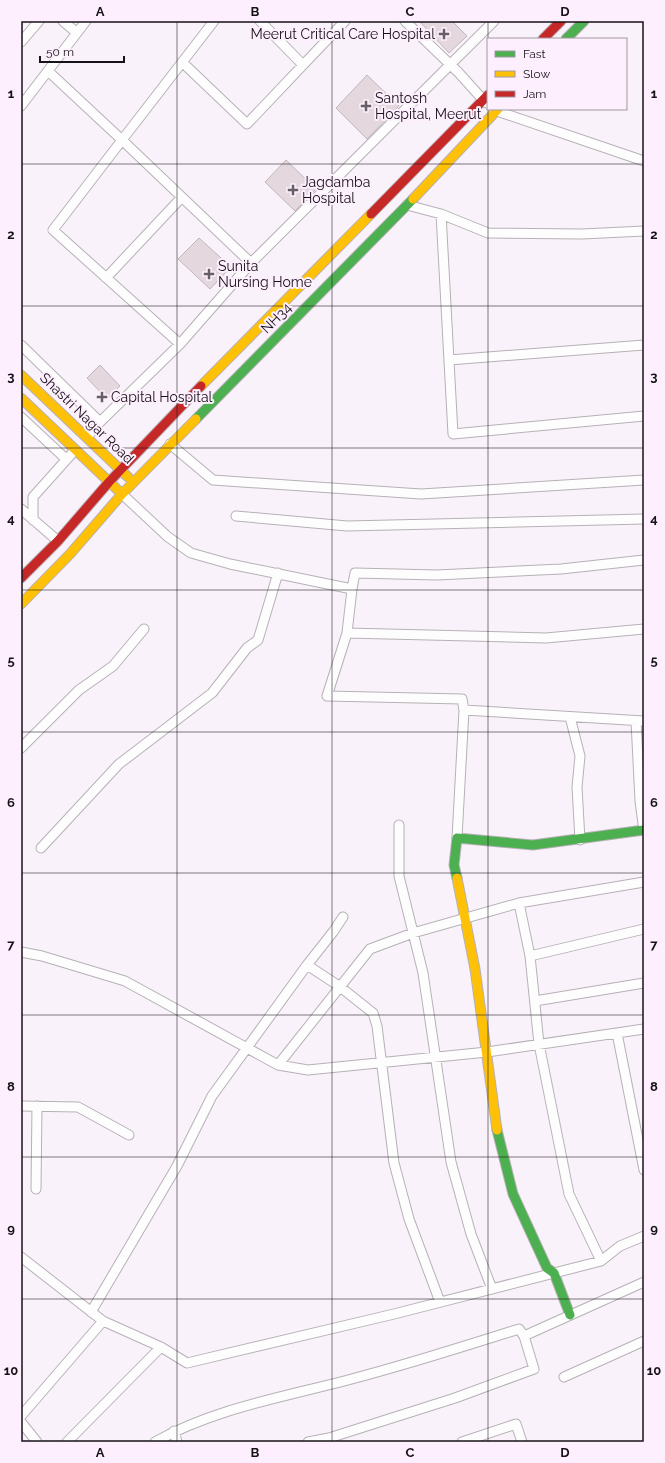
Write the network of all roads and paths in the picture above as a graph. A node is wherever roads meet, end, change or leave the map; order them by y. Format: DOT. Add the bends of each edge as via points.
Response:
graph roads {
  1 [pos="39,21"];
  2 [pos="63,21"];
  3 [pos="86,21"];
  4 [pos="214,21"];
  5 [pos="260,21"];
  6 [pos="345,21"];
  7 [pos="405,21"];
  8 [pos="494,21"];
  9 [pos="561,21"];
  10 [pos="584,21"];
  11 [pos="77,33"];
  12 [pos="544,38"];
  13 [pos="567,38"];
  14 [pos="21,42"];
  15 [pos="182,62"];
  16 [pos="303,65"];
  17 [pos="451,66"];
  18 [pos="48,71"];
  19 [pos="23,100"];
  20 [pos="486,100"];
  21 [pos="496,110"];
  22 [pos="122,140"];
  23 [pos="644,161"];
  24 [pos="182,197"];
  25 [pos="407,205"];
  26 [pos="441,214"];
  27 [pos="644,231"];
  28 [pos="338,247"];
  29 [pos="352,261"];
  30 [pos="251,263"];
  31 [pos="106,278"];
  32 [pos="282,303"];
  33 [pos="296,316"];
  34 [pos="180,344"];
  35 [pos="21,345"];
  36 [pos="644,345"];
  37 [pos="449,360"];
  38 [pos="224,362"];
  39 [pos="21,375"];
  40 [pos="237,376"];
  41 [pos="21,398"];
  42 [pos="21,416"];
  43 [pos="644,416"];
  44 [pos="100,422"];
  45 [pos="87,436"];
  46 [pos="170,444"];
  47 [pos="75,450"];
  48 [pos="66,459"];
  49 [pos="120,470"];
  50 [pos="644,480"];
  51 [pos="109,482"];
  52 [pos="133,482"];
  53 [pos="122,494"];
  54 [pos="21,508"];
  55 [pos="236,516"];
  56 [pos="644,519"];
  57 [pos="33,520"];
  58 [pos="58,541"];
  59 [pos="644,560"];
  60 [pos="278,573"];
  61 [pos="21,578"];
  62 [pos="352,589"];
  63 [pos="21,604"];
  64 [pos="144,629"];
  65 [pos="644,629"];
  66 [pos="347,633"];
  67 [pos="464,710"];
  68 [pos="570,717"];
  69 [pos="640,721"];
  70 [pos="21,748"];
  71 [pos="399,825"];
  72 [pos="644,830"];
  73 [pos="457,838"];
  74 [pos="580,840"];
  75 [pos="41,848"];
  76 [pos="644,882"];
  77 [pos="519,903"];
  78 [pos="343,917"];
  79 [pos="464,917"];
  80 [pos="644,929"];
  81 [pos="413,932"];
  82 [pos="21,952"];
  83 [pos="530,956"];
  84 [pos="307,965"];
  85 [pos="644,983"];
  86 [pos="339,986"];
  87 [pos="535,1002"];
  88 [pos="644,1029"];
  89 [pos="617,1033"];
  90 [pos="539,1044"];
  91 [pos="246,1047"];
  92 [pos="487,1052"];
  93 [pos="434,1058"];
  94 [pos="382,1063"];
  95 [pos="278,1065"];
  96 [pos="21,1106"];
  97 [pos="37,1106"];
  98 [pos="129,1135"];
  99 [pos="644,1170"];
  100 [pos="36,1189"];
  101 [pos="644,1236"];
  102 [pos="21,1257"];
  103 [pos="601,1261"];
  104 [pos="554,1273"];
  105 [pos="644,1282"];
  106 [pos="492,1289"];
  107 [pos="440,1302"];
  108 [pos="91,1312"];
  109 [pos="570,1315"];
  110 [pos="103,1321"];
  111 [pos="524,1336"];
  112 [pos="644,1341"];
  113 [pos="161,1347"];
  114 [pos="564,1377"];
  115 [pos="21,1416"];
  116 [pos="21,1422"];
  117 [pos="174,1431"];
  118 [pos="37,1442"];
  119 [pos="68,1442"];
  120 [pos="155,1442"];
  121 [pos="177,1442"];
  122 [pos="308,1442"];
  123 [pos="462,1442"];
  124 [pos="522,1442"];
  1 -- 14 [label="street"];
  2 -- 11 [label="street"];
  3 -- 11 [label="street"];
  4 -- 15 [label="street"];
  5 -- 16 [label="street"];
  6 -- 16 [label="street"];
  7 -- 17 [label="street"];
  8 -- 17 [label="street"];
  9 -- 12 [label="main road"];
  10 -- 13 [label="main road"];
  11 -- 18 [label="street"];
  15 -- 16 [label="street" via="247,124"];
  15 -- 22 [label="street"];
  17 -- 20 [label="street"];
  17 -- 30 [label="street"];
  18 -- 19 [label="street"];
  18 -- 22 [label="street"];
  20 -- 28 [label="main road, NH34"];
  21 -- 23 [label="street"];
  21 -- 25 [label="main road, NH34 / NH34"];
  22 -- 24 [label="street"];
  22 -- 31 [label="street" via="53,230"];
  24 -- 30 [label="street"];
  24 -- 31 [label="street"];
  25 -- 26 [label="street"];
  25 -- 29 [label="main road, NH34 / NH34"];
  26 -- 27 [label="street" via="488,233 582,234"];
  26 -- 37 [label="street"];
  28 -- 29 [label="main road"];
  28 -- 32 [label="main road, NH34"];
  29 -- 33 [label="main road, NH34 / NH34"];
  30 -- 34 [label="street"];
  31 -- 34 [label="street"];
  32 -- 33 [label="main road"];
  32 -- 38 [label="main road, NH34"];
  33 -- 40 [label="main road, NH34 / NH34"];
  34 -- 44 [label="street"];
  35 -- 44 [label="street"];
  36 -- 37 [label="street"];
  37 -- 43 [label="street" via="453,434"];
  38 -- 40 [label="main road"];
  38 -- 49 [label="main road, NH34"];
  39 -- 45 [label="main road, Shastri Nagar Road"];
  40 -- 46 [label="main road, NH34 / NH34"];
  41 -- 47 [label="main road"];
  42 -- 48 [label="street"];
  44 -- 45 [label="street"];
  45 -- 47 [label="main road"];
  45 -- 49 [label="main road, Shastri Nagar Road"];
  46 -- 50 [label="street" via="213,480 421,494"];
  46 -- 52 [label="main road, NH34 / NH34"];
  47 -- 48 [label="street"];
  47 -- 51 [label="main road"];
  48 -- 57 [label="street" via="33,497"];
  49 -- 51 [label="main road, NH34"];
  49 -- 52 [label="main road, Shastri Nagar Road"];
  51 -- 53 [label="main road"];
  51 -- 58 [label="main road"];
  52 -- 53 [label="main road, NH34 / NH34"];
  53 -- 60 [label="street" via="168,537 191,553"];
  53 -- 63 [label="main road, NH34" via="70,554"];
  54 -- 57 [label="street"];
  55 -- 56 [label="street" via="348,526"];
  57 -- 58 [label="street"];
  58 -- 61 [label="main road"];
  59 -- 62 [label="street" via="444,575 355,573"];
  60 -- 62 [label="street"];
  60 -- 75 [label="street" via="258,640 247,648 212,693 119,764"];
  62 -- 66 [label="street"];
  64 -- 70 [label="street" via="113,666 79,690"];
  65 -- 66 [label="street" via="546,638"];
  66 -- 67 [label="street" via="327,696 462,699"];
  67 -- 68 [label="street"];
  67 -- 73 [label="street"];
  68 -- 69 [label="street"];
  68 -- 74 [label="street" via="580,756 577,787"];
  69 -- 72 [label="street" via="640,801"];
  71 -- 81 [label="street" via="399,876"];
  72 -- 74 [label="main road"];
  73 -- 74 [label="main road" via="533,845"];
  73 -- 79 [label="main road" via="454,865"];
  76 -- 77 [label="street"];
  77 -- 79 [label="street"];
  77 -- 83 [label="street"];
  78 -- 84 [label="street"];
  79 -- 81 [label="street"];
  79 -- 92 [label="main road" via="475,969"];
  80 -- 83 [label="street"];
  81 -- 86 [label="street" via="370,949"];
  81 -- 93 [label="street" via="423,973"];
  82 -- 91 [label="street" via="125,980"];
  83 -- 87 [label="street"];
  84 -- 86 [label="street"];
  84 -- 91 [label="street"];
  85 -- 87 [label="street"];
  86 -- 94 [label="street" via="373,1013"];
  86 -- 95 [label="street"];
  87 -- 90 [label="street"];
  88 -- 89 [label="street"];
  89 -- 90 [label="street"];
  89 -- 99 [label="street"];
  90 -- 92 [label="street"];
  90 -- 103 [label="street" via="569,1194"];
  91 -- 95 [label="street"];
  91 -- 108 [label="street" via="212,1096 178,1166"];
  92 -- 93 [label="street"];
  92 -- 104 [label="main road" via="496,1125 513,1194 547,1268"];
  93 -- 94 [label="street"];
  93 -- 106 [label="street" via="451,1162 471,1234"];
  94 -- 95 [label="street" via="308,1070"];
  94 -- 107 [label="street" via="394,1163 409,1219"];
  96 -- 97 [label="street"];
  97 -- 98 [label="street" via="78,1107"];
  97 -- 100 [label="street"];
  101 -- 103 [label="street" via="620,1246"];
  102 -- 108 [label="street"];
  103 -- 104 [label="street"];
  104 -- 106 [label="street"];
  104 -- 109 [label="main road"];
  105 -- 109 [label="street"];
  106 -- 107 [label="street"];
  107 -- 113 [label="street" via="187,1363"];
  108 -- 110 [label="street"];
  109 -- 111 [label="street"];
  110 -- 113 [label="street"];
  110 -- 115 [label="street"];
  111 -- 117 [label="street" via="519,1329 414,1363 239,1408"];
  111 -- 122 [label="street" via="534,1369 455,1398 329,1438"];
  112 -- 114 [label="street"];
  113 -- 119 [label="street"];
  116 -- 118 [label="street"];
  117 -- 120 [label="street"];
  117 -- 121 [label="street"];
  123 -- 124 [label="street" via="516,1424"];
}
